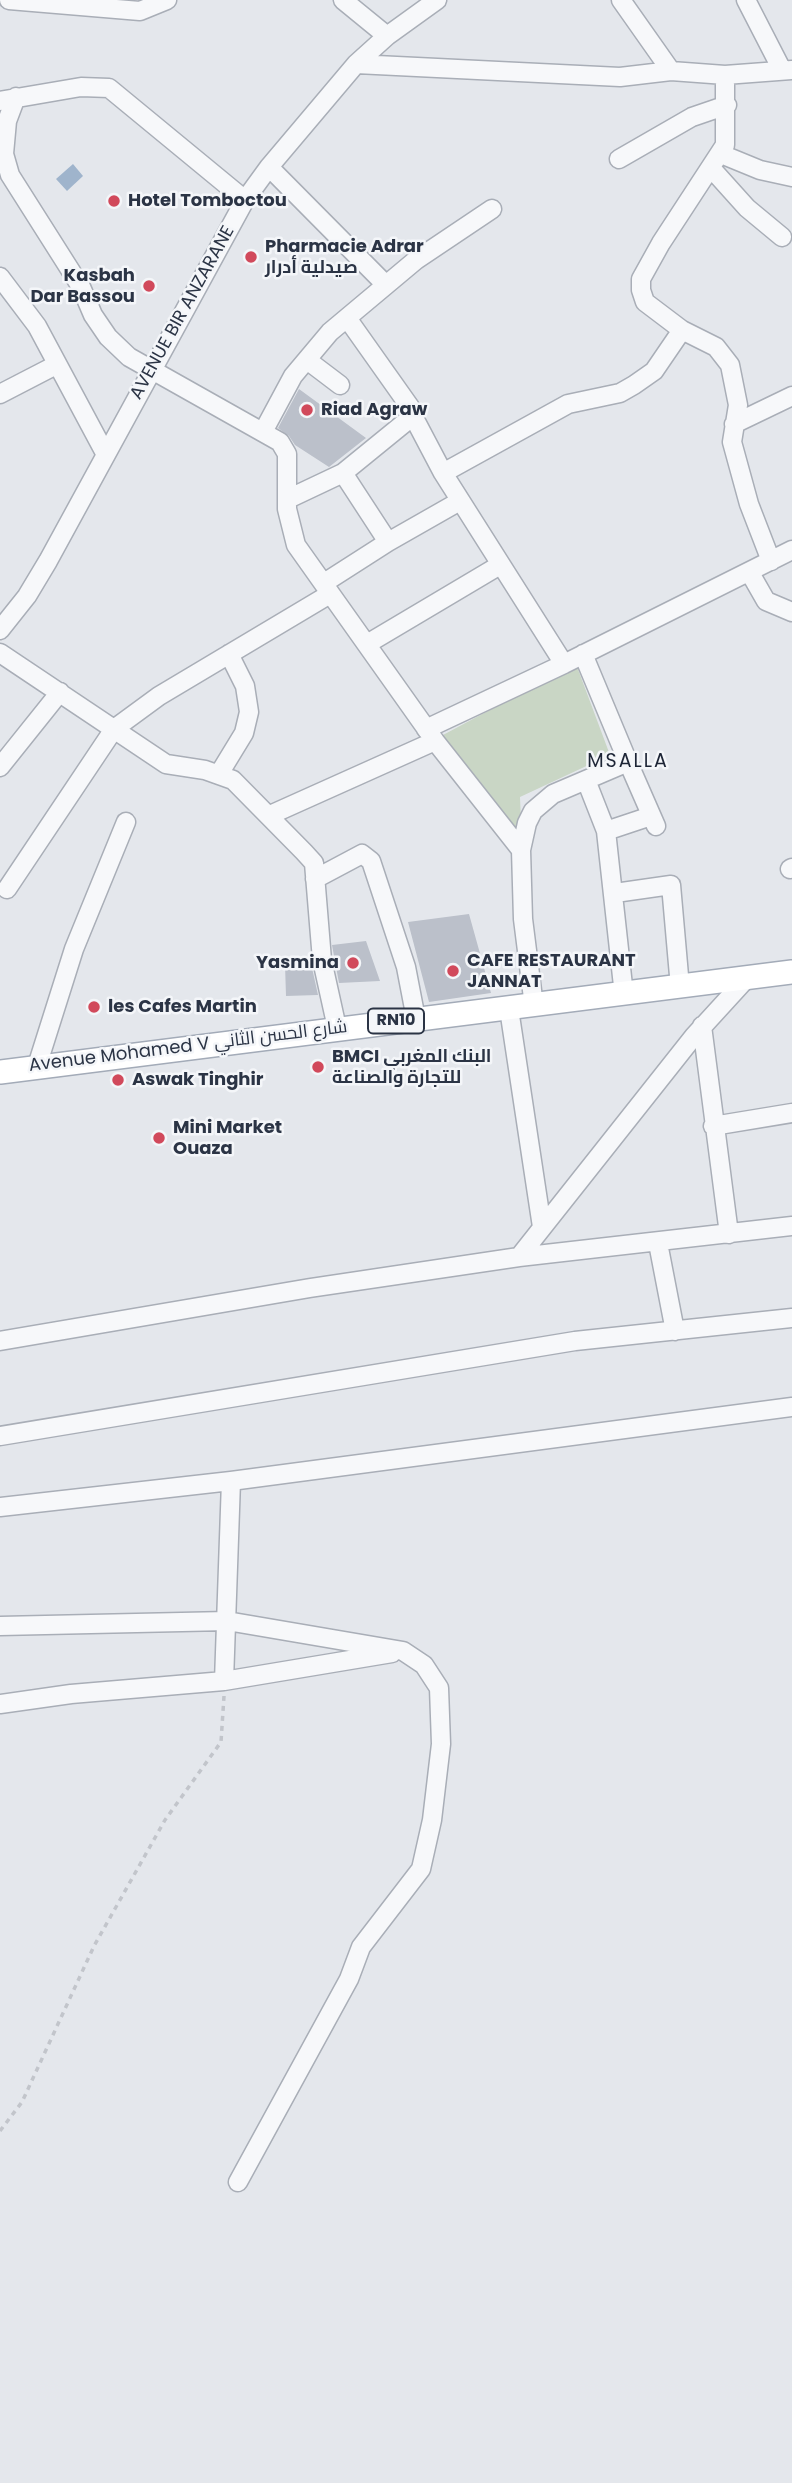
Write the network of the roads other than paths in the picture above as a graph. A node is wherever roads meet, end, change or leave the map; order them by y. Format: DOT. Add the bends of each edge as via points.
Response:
graph roads {
  1 [pos="9,0"];
  2 [pos="167,0"];
  3 [pos="343,0"];
  4 [pos="437,0"];
  5 [pos="621,0"];
  6 [pos="746,0"];
  7 [pos="387,36"];
  8 [pos="356,64"];
  9 [pos="787,70"];
  10 [pos="671,71"];
  11 [pos="725,75"];
  12 [pos="8,99"];
  13 [pos="727,105"];
  14 [pos="619,159"];
  15 [pos="716,161"];
  16 [pos="269,167"];
  17 [pos="792,177"];
  18 [pos="245,200"];
  19 [pos="492,209"];
  20 [pos="782,237"];
  21 [pos="0,277"];
  22 [pos="386,285"];
  23 [pos="347,318"];
  24 [pos="682,330"];
  25 [pos="307,360"];
  26 [pos="56,365"];
  27 [pos="151,371"];
  28 [pos="340,385"];
  29 [pos="0,394"];
  30 [pos="792,396"];
  31 [pos="413,416"];
  32 [pos="734,424"];
  33 [pos="264,430"];
  34 [pos="105,453"];
  35 [pos="343,473"];
  36 [pos="443,473"];
  37 [pos="288,499"];
  38 [pos="460,501"];
  39 [pos="388,542"];
  40 [pos="792,550"];
  41 [pos="771,561"];
  42 [pos="500,565"];
  43 [pos="750,573"];
  44 [pos="327,588"];
  45 [pos="792,612"];
  46 [pos="0,630"];
  47 [pos="367,644"];
  48 [pos="0,653"];
  49 [pos="229,654"];
  50 [pos="583,654"];
  51 [pos="564,664"];
  52 [pos="60,692"];
  53 [pos="114,729"];
  54 [pos="430,735"];
  55 [pos="628,762"];
  56 [pos="0,767"];
  57 [pos="219,774"];
  58 [pos="586,780"];
  59 [pos="271,815"];
  60 [pos="126,822"];
  61 [pos="606,831"];
  62 [pos="521,850"];
  63 [pos="315,879"];
  64 [pos="7,889"];
  65 [pos="615,893"];
  66 [pos="792,972"];
  67 [pos="747,978"];
  68 [pos="680,987"];
  69 [pos="624,995"];
  70 [pos="534,1006"];
  71 [pos="509,1009"];
  72 [pos="416,1019"];
  73 [pos="702,1026"];
  74 [pos="337,1028"];
  75 [pos="37,1066"];
  76 [pos="0,1072"];
  77 [pos="792,1113"];
  78 [pos="713,1126"];
  79 [pos="792,1226"];
  80 [pos="542,1227"];
  81 [pos="729,1234"];
  82 [pos="658,1243"];
  83 [pos="519,1257"];
  84 [pos="792,1318"];
  85 [pos="676,1331"];
  86 [pos="0,1341"];
  87 [pos="792,1407"];
  88 [pos="0,1436"];
  89 [pos="231,1481"];
  90 [pos="0,1507"];
  91 [pos="226,1620"];
  92 [pos="0,1626"];
  93 [pos="403,1651"];
  94 [pos="224,1681"];
  95 [pos="0,1704"];
  96 [pos="238,2182"];
  1 -- 2 [label="street" via="140,11"];
  3 -- 7 [label="street"];
  4 -- 7 [label="street, AVENUE BIR ANZARANE"];
  5 -- 10 [label="street"];
  6 -- 9 [label="street"];
  7 -- 8 [label="street, AVENUE BIR ANZARANE"];
  8 -- 10 [label="street" via="620,76"];
  8 -- 16 [label="street, AVENUE BIR ANZARANE"];
  9 -- 11 [label="street"];
  10 -- 11 [label="street"];
  11 -- 13 [label="street"];
  12 -- 18 [label="street" via="81,87 109,88"];
  12 -- 27 [label="street" via="4,155 10,175 108,337"];
  13 -- 14 [label="street" via="692,117"];
  13 -- 15 [label="street" via="726,134"];
  15 -- 17 [label="street"];
  15 -- 20 [label="street" via="747,208"];
  15 -- 24 [label="street" via="641,279 645,302"];
  16 -- 18 [label="street, AVENUE BIR ANZARANE"];
  16 -- 22 [label="street"];
  18 -- 27 [label="street, AVENUE BIR ANZARANE"];
  19 -- 22 [label="street"];
  21 -- 26 [label="street" via="37,326"];
  22 -- 23 [label="street"];
  23 -- 25 [label="street"];
  23 -- 31 [label="street"];
  24 -- 32 [label="street" via="716,347 730,365 738,390"];
  24 -- 36 [label="street" via="654,371 634,385 620,393 568,404"];
  25 -- 28 [label="street"];
  25 -- 33 [label="street" via="293,376"];
  26 -- 29 [label="street"];
  26 -- 34 [label="street"];
  27 -- 33 [label="street"];
  27 -- 34 [label="street, AVENUE BIR ANZARANE"];
  30 -- 32 [label="street"];
  31 -- 35 [label="street"];
  31 -- 36 [label="street"];
  32 -- 41 [label="street" via="735,454"];
  33 -- 37 [label="street" via="287,454"];
  34 -- 46 [label="street, AVENUE BIR ANZARANE" via="48,561"];
  35 -- 37 [label="street"];
  35 -- 39 [label="street"];
  36 -- 38 [label="street"];
  37 -- 44 [label="street" via="296,545"];
  38 -- 39 [label="street"];
  38 -- 42 [label="street"];
  39 -- 44 [label="street"];
  40 -- 41 [label="street"];
  41 -- 43 [label="street"];
  42 -- 47 [label="street"];
  42 -- 51 [label="street"];
  43 -- 45 [label="street" via="766,601"];
  43 -- 50 [label="street"];
  44 -- 47 [label="street"];
  44 -- 49 [label="street"];
  47 -- 54 [label="street"];
  48 -- 52 [label="street"];
  49 -- 53 [label="street"];
  49 -- 57 [label="street" via="245,686 249,712 244,733"];
  50 -- 51 [label="street"];
  50 -- 55 [label="street"];
  51 -- 54 [label="street"];
  52 -- 53 [label="street"];
  52 -- 56 [label="street"];
  53 -- 57 [label="street" via="175,768"];
  53 -- 64 [label="street"];
  54 -- 59 [label="street"];
  54 -- 62 [label="street"];
  55 -- 58 [label="street"];
  55 -- 61 [label="street" via="654,821"];
  57 -- 59 [label="street" via="233,780"];
  58 -- 61 [label="street"];
  58 -- 62 [label="street" via="553,794 533,811"];
  59 -- 63 [label="street" via="314,863"];
  60 -- 75 [label="street" via="74,949"];
  61 -- 65 [label="street"];
  62 -- 70 [label="street" via="523,919"];
  63 -- 72 [label="street" via="362,854 371,861 406,967"];
  63 -- 74 [label="street" via="322,960"];
  65 -- 68 [label="street" via="671,885"];
  65 -- 69 [label="street"];
  66 -- 67 [label="main road, Avenue Mohamed V شارع الحسن الثاني / RN10"];
  67 -- 68 [label="main road, Avenue Mohamed V شارع الحسن الثاني / RN10"];
  67 -- 73 [label="street"];
  68 -- 69 [label="main road, Avenue Mohamed V شارع الحسن الثاني / RN10"];
  69 -- 70 [label="main road, Avenue Mohamed V شارع الحسن الثاني / RN10"];
  70 -- 71 [label="main road, Avenue Mohamed V شارع الحسن الثاني / RN10"];
  71 -- 72 [label="main road, Avenue Mohamed V شارع الحسن الثاني / RN10"];
  71 -- 80 [label="street"];
  72 -- 74 [label="main road, Avenue Mohamed V شارع الحسن الثاني / RN10"];
  73 -- 78 [label="street"];
  73 -- 80 [label="street"];
  74 -- 75 [label="main road, Avenue Mohamed V شارع الحسن الثاني / RN10"];
  75 -- 76 [label="main road, Avenue Mohamed V شارع الحسن الثاني / RN10"];
  77 -- 78 [label="street"];
  78 -- 81 [label="street"];
  79 -- 81 [label="street"];
  80 -- 83 [label="street"];
  81 -- 82 [label="street"];
  82 -- 83 [label="street"];
  82 -- 85 [label="street"];
  83 -- 86 [label="street"];
  84 -- 85 [label="street"];
  85 -- 88 [label="street" via="575,1341"];
  87 -- 89 [label="street"];
  89 -- 90 [label="street"];
  89 -- 91 [label="street"];
  91 -- 92 [label="street"];
  91 -- 93 [label="street"];
  91 -- 94 [label="street"];
  93 -- 94 [label="street"];
  93 -- 96 [label="street" via="424,1665 439,1688 443,1708 432,1820 421,1869 362,1947"];
  94 -- 95 [label="street"];
}
